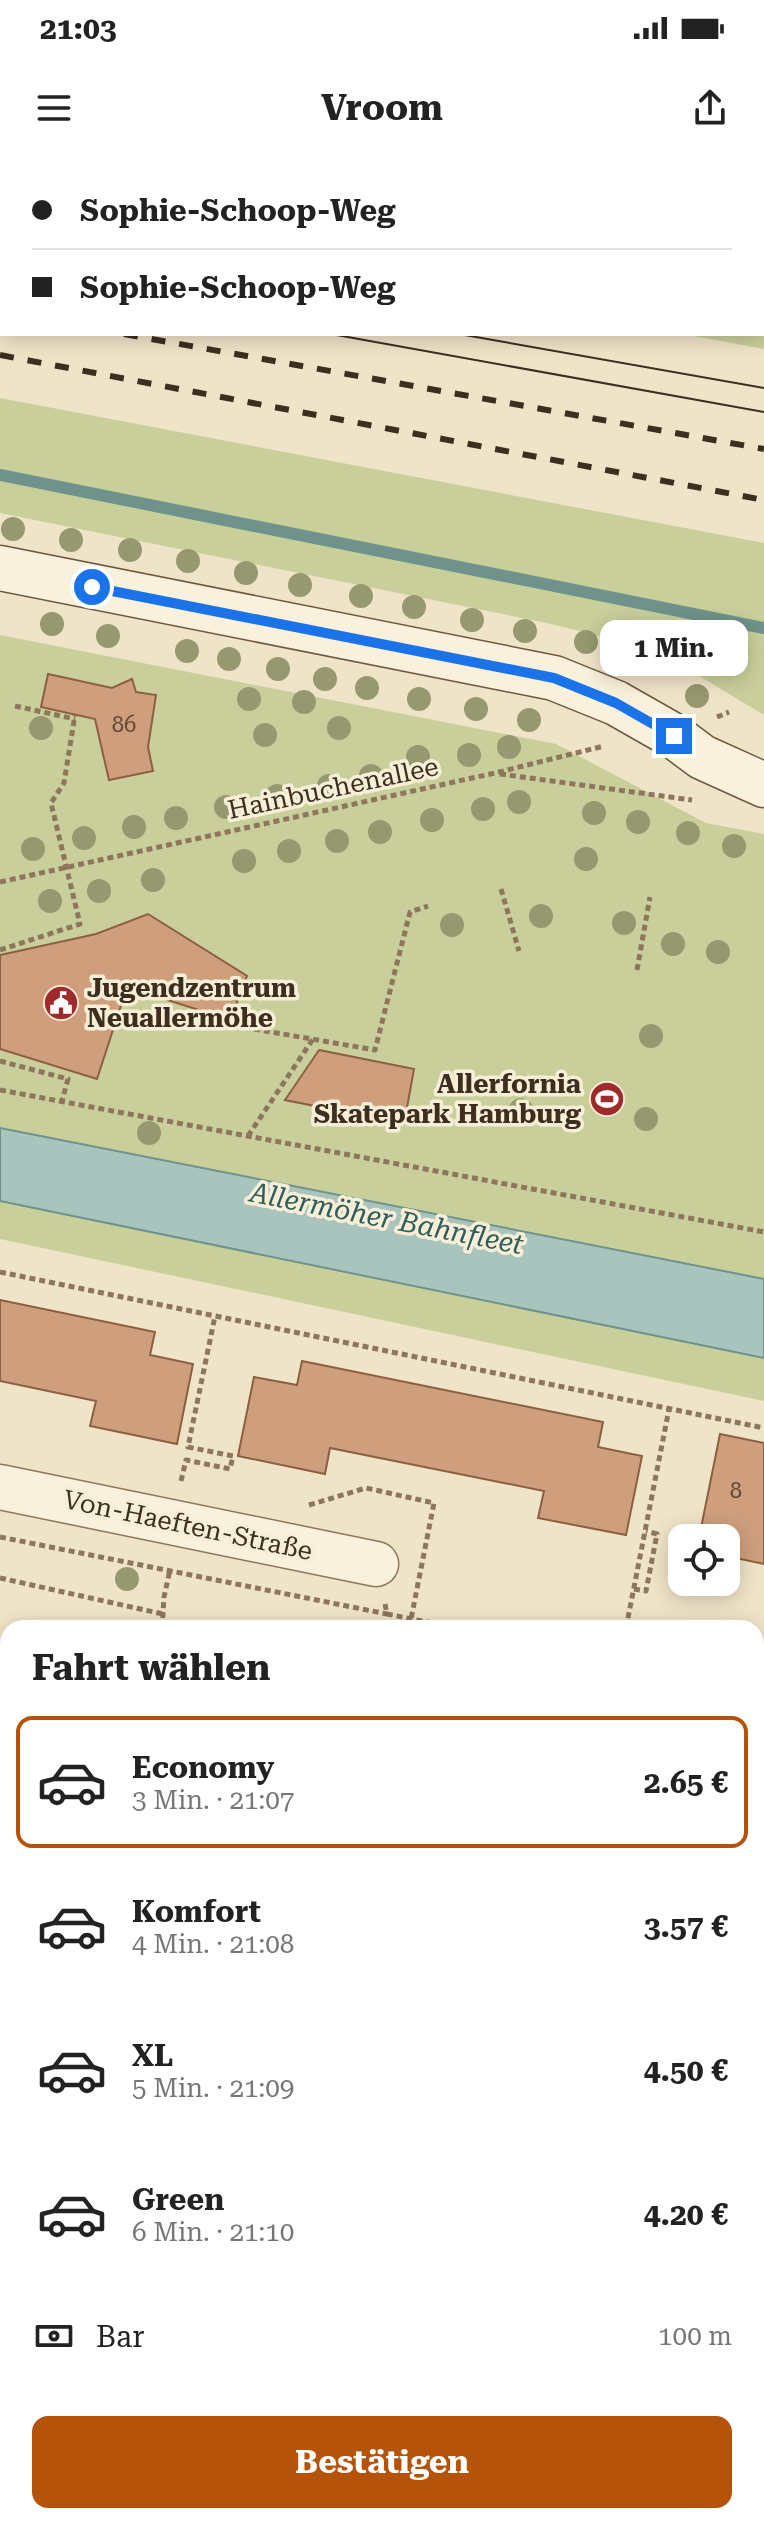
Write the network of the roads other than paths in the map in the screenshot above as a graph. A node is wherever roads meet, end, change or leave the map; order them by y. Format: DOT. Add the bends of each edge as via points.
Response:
graph roads {
  1 [pos="0,568"];
  2 [pos="764,785"];
  3 [pos="0,1487"];
  4 [pos="376,1564"];
  1 -- 2 [label="street" via="554,678 616,703 702,757"];
  3 -- 4 [label="street, Von-Haeften-Straße" via="181,1504"];
}
